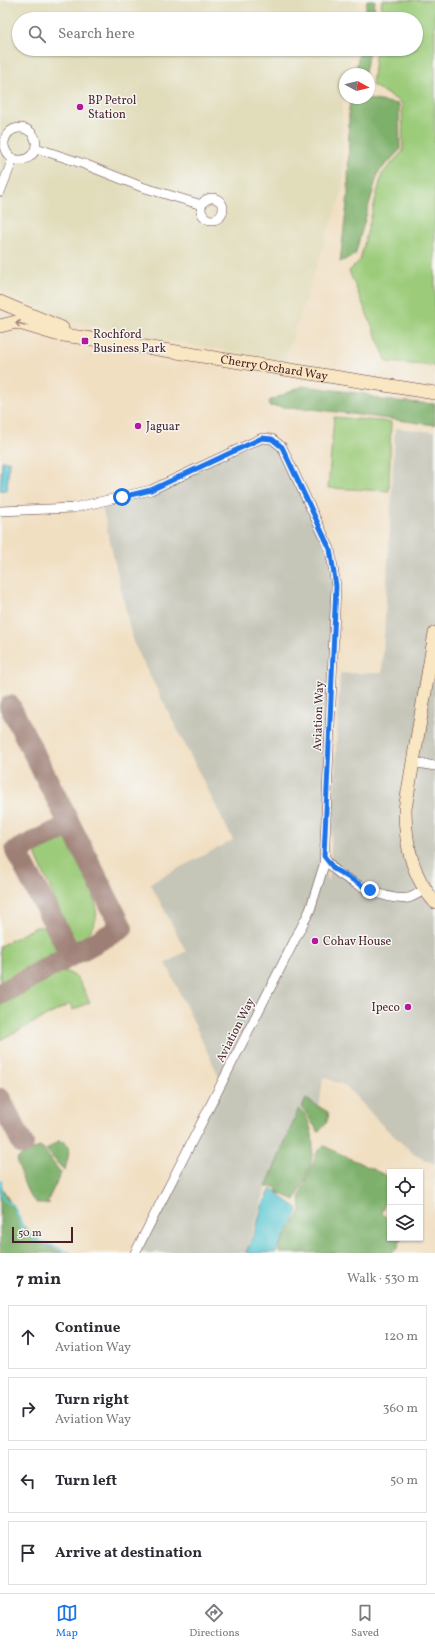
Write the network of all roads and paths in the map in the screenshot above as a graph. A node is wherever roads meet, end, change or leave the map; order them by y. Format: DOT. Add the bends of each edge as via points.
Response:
graph roads {
  1 [pos="36,148"];
  2 [pos="13,159"];
  3 [pos="0,192"];
  4 [pos="202,205"];
  5 [pos="0,302"];
  6 [pos="0,326"];
  7 [pos="114,342"];
  8 [pos="435,392"];
  9 [pos="0,511"];
  10 [pos="435,633"];
  11 [pos="412,762"];
  12 [pos="435,766"];
  13 [pos="324,856"];
  14 [pos="425,889"];
  15 [pos="435,902"];
  16 [pos="135,1253"];
  1 -- 2 [label="street" via="27,159"];
  1 -- 2 [label="street" via="36,139 30,131 22,128 12,130 5,137 4,147 8,156"];
  1 -- 4 [label="street" via="142,187"];
  2 -- 3 [label="street"];
  5 -- 7 [label="main road, Cherry Orchard Way" via="57,326"];
  7 -- 6 [label="main road, Cherry Orchard Way, one-way" via="56,334 16,322"];
  7 -- 8 [label="main road, Cherry Orchard Way"];
  9 -- 13 [label="street, Aviation Way" via="73,508 151,490 262,438 272,439 282,447 330,549 336,586"];
  10 -- 11 [label="main road"];
  11 -- 12 [label="street"];
  11 -- 14 [label="main road" via="405,808 405,831 414,866"];
  13 -- 14 [label="street" via="334,869 370,890 388,896 411,898"];
  13 -- 16 [label="street, Aviation Way" via="324,866 310,910"];
  14 -- 15 [label="main road"];
}
